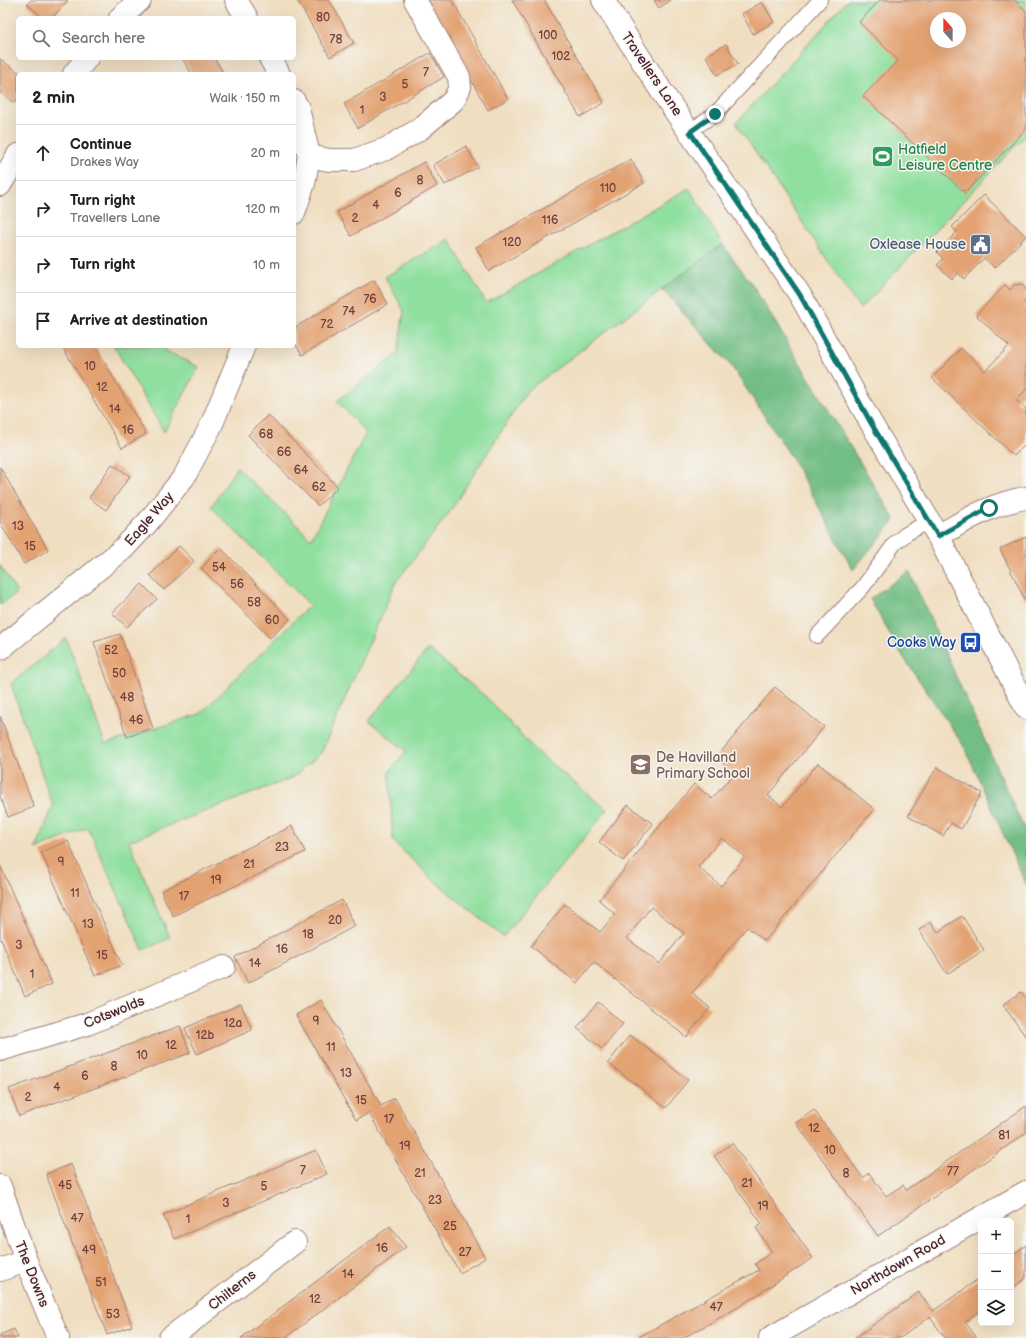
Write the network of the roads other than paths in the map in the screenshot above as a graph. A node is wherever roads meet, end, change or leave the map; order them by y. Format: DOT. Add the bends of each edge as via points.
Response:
graph roads {
  1 [pos="140,0"];
  2 [pos="236,0"];
  3 [pos="415,0"];
  4 [pos="603,0"];
  5 [pos="820,0"];
  6 [pos="122,16"];
  7 [pos="246,16"];
  8 [pos="85,60"];
  9 [pos="271,60"];
  10 [pos="76,72"];
  11 [pos="278,72"];
  12 [pos="296,107"];
  13 [pos="690,132"];
  14 [pos="308,156"];
  15 [pos="16,158"];
  16 [pos="0,185"];
  17 [pos="296,207"];
  18 [pos="243,348"];
  19 [pos="1026,498"];
  20 [pos="933,528"];
  21 [pos="817,636"];
  22 [pos="0,649"];
  23 [pos="1026,708"];
  24 [pos="224,967"];
  25 [pos="0,1050"];
  26 [pos="0,1186"];
  27 [pos="1026,1192"];
  28 [pos="295,1242"];
  29 [pos="26,1260"];
  30 [pos="0,1270"];
  31 [pos="58,1338"];
  32 [pos="170,1338"];
  33 [pos="770,1338"];
  1 -- 6 [label="street"];
  2 -- 7 [label="street"];
  3 -- 14 [label="street" via="459,77 460,87 454,100 420,129 386,149 354,160 328,160"];
  4 -- 13 [label="street, Travellers Lane"];
  5 -- 13 [label="lane" via="715,114"];
  8 -- 10 [label="street"];
  9 -- 11 [label="street"];
  12 -- 14 [label="street"];
  13 -- 20 [label="street, Travellers Lane" via="800,295"];
  14 -- 17 [label="street" via="304,183"];
  15 -- 16 [label="street"];
  18 -- 22 [label="street, Eagle Way" via="211,426 184,477 148,522 123,549"];
  19 -- 20 [label="street"];
  20 -- 21 [label="lane" via="906,534 895,543 863,587"];
  20 -- 23 [label="street, Travellers Lane"];
  24 -- 25 [label="street, Cotswolds" via="87,1024"];
  26 -- 29 [label="street, The Downs"];
  27 -- 33 [label="street, Northdown Road"];
  28 -- 32 [label="street, Chilterns"];
  29 -- 30 [label="street"];
  29 -- 31 [label="street, The Downs"];
}
